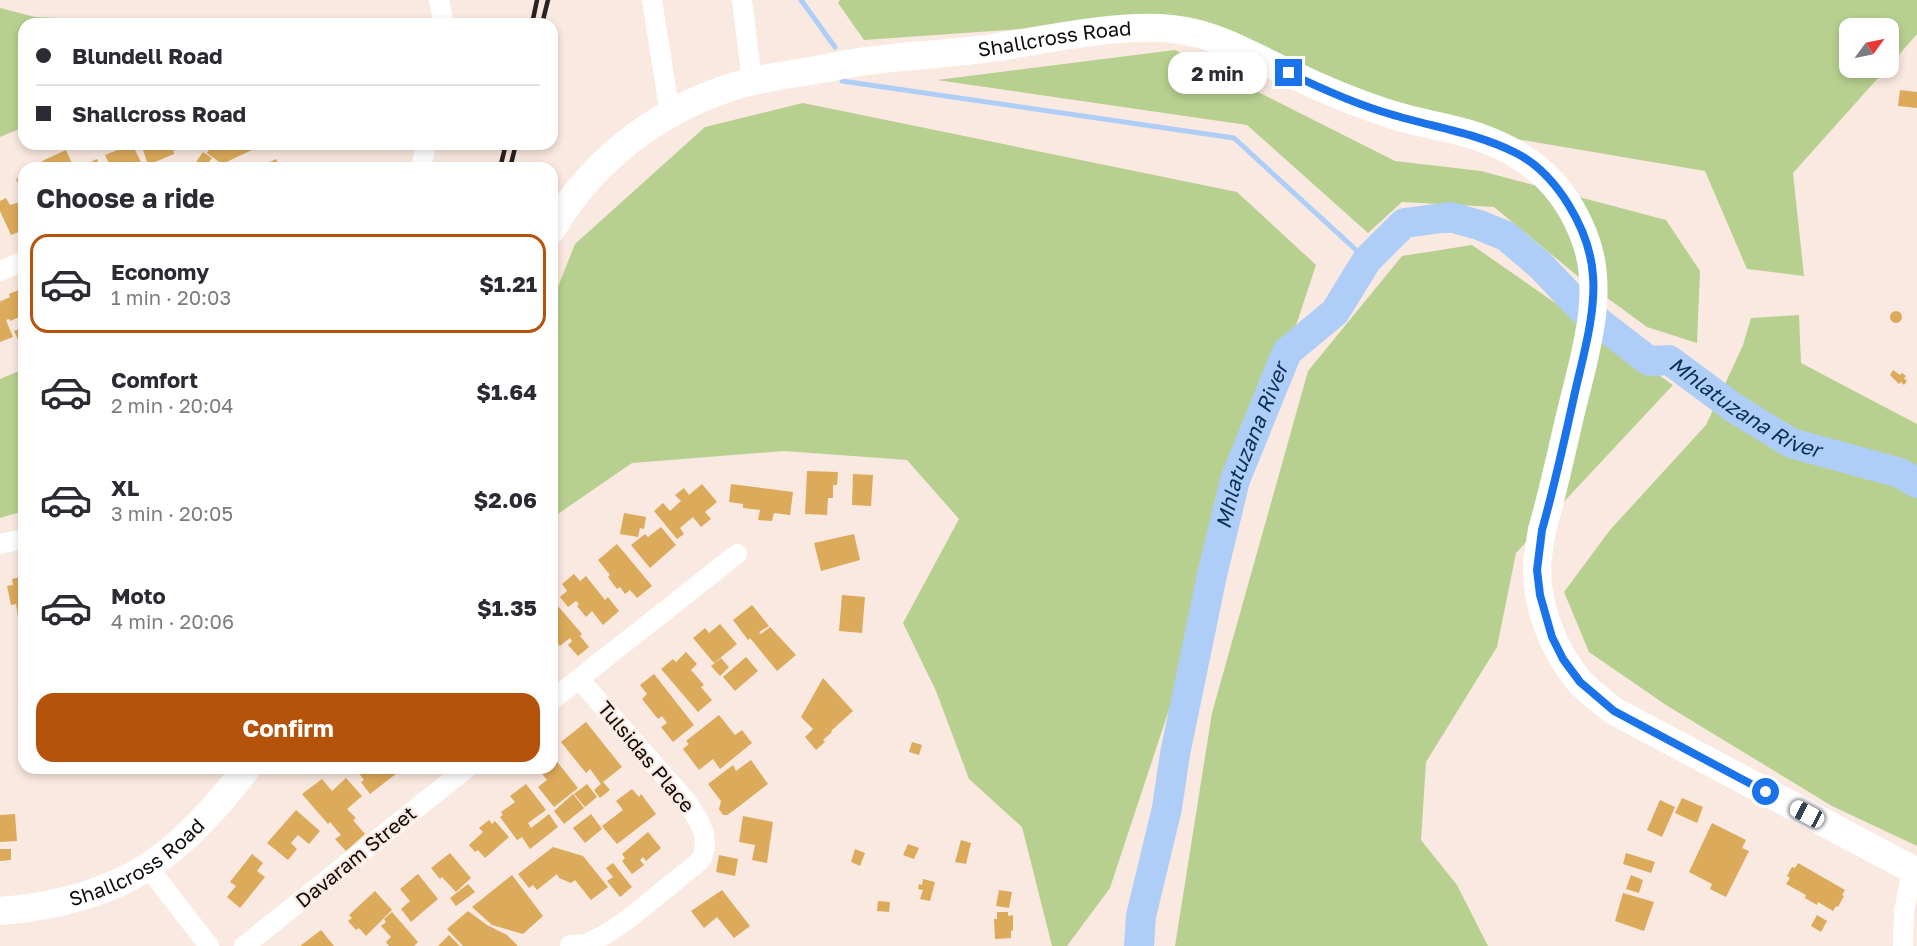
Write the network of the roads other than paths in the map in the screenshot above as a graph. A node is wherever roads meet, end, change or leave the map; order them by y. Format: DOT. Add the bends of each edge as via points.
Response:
graph roads {
  1 [pos="439,0"];
  2 [pos="652,0"];
  3 [pos="742,0"];
  4 [pos="443,18"];
  5 [pos="752,81"];
  6 [pos="670,114"];
  7 [pos="558,220"];
  8 [pos="18,264"];
  9 [pos="0,271"];
  10 [pos="18,540"];
  11 [pos="0,544"];
  12 [pos="737,554"];
  13 [pos="579,679"];
  14 [pos="558,695"];
  15 [pos="242,774"];
  16 [pos="459,774"];
  17 [pos="148,867"];
  18 [pos="1914,871"];
  19 [pos="0,911"];
  20 [pos="570,945"];
  21 [pos="209,946"];
  22 [pos="244,946"];
  23 [pos="1902,946"];
  1 -- 4 [label="street"];
  2 -- 6 [label="street"];
  3 -- 5 [label="street"];
  5 -- 6 [label="street, Shallcross Road"];
  5 -- 18 [label="street, Shallcross Road" via="879,59 952,53 1112,29 1158,28 1193,32 1241,49 1340,96 1474,136 1518,154 1552,183 1570,206 1585,238 1594,277 1591,319 1542,530 1537,570 1552,637 1563,659 1580,682 1614,711"];
  6 -- 7 [label="street, Shallcross Road" via="608,158"];
  8 -- 9 [label="street"];
  10 -- 11 [label="street"];
  12 -- 13 [label="street"];
  13 -- 14 [label="street"];
  13 -- 20 [label="street, Tulsidas Place" via="687,802 704,834 705,847 695,865 627,920 587,944"];
  15 -- 17 [label="street, Shallcross Road" via="219,804"];
  16 -- 22 [label="street, Davaram Street"];
  17 -- 19 [label="street, Shallcross Road" via="77,898"];
  17 -- 21 [label="street"];
  18 -- 23 [label="street" via="1904,912"];
}
